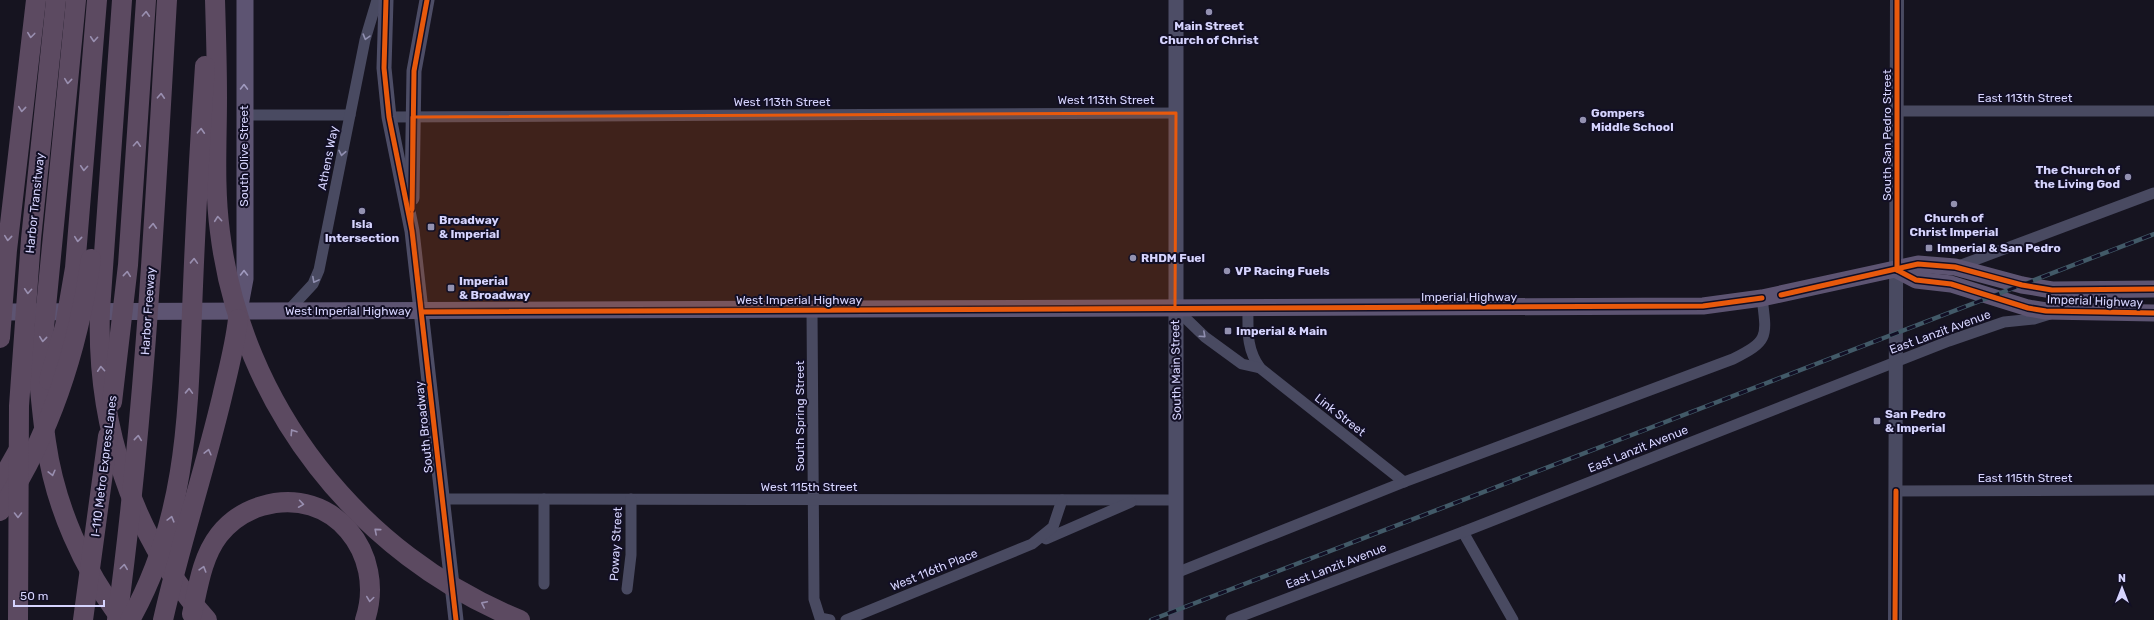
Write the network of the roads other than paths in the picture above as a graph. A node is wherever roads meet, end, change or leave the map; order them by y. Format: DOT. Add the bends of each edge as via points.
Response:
graph roads {
  1 [pos="36,0"];
  2 [pos="56,0"];
  3 [pos="76,0"];
  4 [pos="97,0"];
  5 [pos="117,0"];
  6 [pos="122,0"];
  7 [pos="146,0"];
  8 [pos="167,0"];
  9 [pos="209,0"];
  10 [pos="215,0"];
  11 [pos="246,0"];
  12 [pos="377,0"];
  13 [pos="386,0"];
  14 [pos="427,0"];
  15 [pos="1176,0"];
  16 [pos="1897,0"];
  17 [pos="1896,111"];
  18 [pos="2154,111"];
  19 [pos="1176,113"];
  20 [pos="244,115"];
  21 [pos="350,115"];
  22 [pos="389,117"];
  23 [pos="412,118"];
  24 [pos="2154,193"];
  25 [pos="412,231"];
  26 [pos="1955,267"];
  27 [pos="1897,270"];
  28 [pos="2154,289"];
  29 [pos="2154,295"];
  30 [pos="1762,298"];
  31 [pos="1248,307"];
  32 [pos="1175,308"];
  33 [pos="812,310"];
  34 [pos="239,311"];
  35 [pos="288,311"];
  36 [pos="0,312"];
  37 [pos="422,312"];
  38 [pos="2062,312"];
  39 [pos="2154,313"];
  40 [pos="0,338"];
  41 [pos="1897,361"];
  42 [pos="1260,368"];
  43 [pos="1404,482"];
  44 [pos="0,484"];
  45 [pos="2154,490"];
  46 [pos="1896,491"];
  47 [pos="442,499"];
  48 [pos="544,499"];
  49 [pos="631,499"];
  50 [pos="813,500"];
  51 [pos="1062,500"];
  52 [pos="1136,500"];
  53 [pos="1176,500"];
  54 [pos="0,511"];
  55 [pos="1463,532"];
  56 [pos="1032,544"];
  57 [pos="1176,573"];
  58 [pos="544,584"];
  59 [pos="627,590"];
  60 [pos="825,619"];
  61 [pos="18,620"];
  62 [pos="83,620"];
  63 [pos="117,620"];
  64 [pos="122,620"];
  65 [pos="130,620"];
  66 [pos="163,620"];
  67 [pos="190,620"];
  68 [pos="207,620"];
  69 [pos="365,620"];
  70 [pos="456,620"];
  71 [pos="520,620"];
  72 [pos="846,620"];
  73 [pos="1176,620"];
  74 [pos="1231,620"];
  75 [pos="1513,620"];
  76 [pos="1895,620"];
  1 -- 40 [label="highway, one-way" via="7,250"];
  2 -- 61 [label="highway, Harbor Transitway, one-way" via="31,239 19,406"];
  3 -- 64 [label="highway, one-way" via="39,379 46,442 62,508 97,584"];
  4 -- 44 [label="highway, one-way" via="82,201 75,268 65,326 56,361 37,411"];
  5 -- 54 [label="highway" via="99,200 81,317 52,414"];
  68 -- 6 [label="highway, one-way" via="168,568 140,517 114,446 102,388 99,342 100,294"];
  62 -- 7 [label="highway, I-110 Metro ExpressLanes, one-way" via="123,312"];
  63 -- 8 [label="highway, Harbor Freeway, one-way" via="141,408"];
  65 -- 9 [label="highway, one-way" via="150,580 163,543 174,505 184,453"];
  71 -- 10 [label="highway, one-way" via="477,601 437,577 399,550 369,524 341,496 316,465 286,422 266,385 237,312 220,234 216,181"];
  20 -- 11 [label="main road, South Olive Street, one-way"];
  12 -- 21 [label="street, Athens Way, one-way" via="365,40"];
  13 -- 22 [label="main road, South Broadway" via="384,68"];
  14 -- 23 [label="main road, South Broadway" via="414,71"];
  15 -- 19 [label="main road, South Main Street"];
  16 -- 17 [label="street, South San Pedro Street"];
  17 -- 18 [label="street, East 113th Street"];
  17 -- 27 [label="street, South San Pedro Street"];
  19 -- 23 [label="street, West 113th Street"];
  19 -- 32 [label="main road, South Main Street"];
  20 -- 21 [label="street"];
  34 -- 20 [label="main road, South Olive Street, one-way" via="244,279"];
  21 -- 35 [label="street, Athens Way, one-way" via="319,270 310,288"];
  22 -- 23 [label="street, West 113th Street"];
  22 -- 25 [label="main road, South Broadway"];
  23 -- 25 [label="main road, South Broadway"];
  24 -- 26 [label="street"];
  25 -- 37 [label="main road, South Broadway"];
  26 -- 27 [label="main road, Imperial Highway" via="1918,264"];
  26 -- 28 [label="main road, Imperial Highway" via="2022,285 2052,290"];
  27 -- 30 [label="main road, Imperial Highway"];
  27 -- 38 [label="main road, Imperial Highway" via="1916,280 1951,284 2028,308"];
  27 -- 41 [label="street, South San Pedro Street"];
  29 -- 38 [label="main road" via="2150,299 2096,299"];
  30 -- 31 [label="main road, Imperial Highway" via="1703,306"];
  30 -- 43 [label="street" via="1764,338 1753,349"];
  31 -- 32 [label="main road, Imperial Highway"];
  31 -- 42 [label="street, Link Street" via="1249,344 1252,356"];
  32 -- 33 [label="main road, West Imperial Highway"];
  32 -- 42 [label="street, Link Street, one-way" via="1204,336 1242,364"];
  32 -- 53 [label="main road, South Main Street"];
  33 -- 37 [label="main road, West Imperial Highway"];
  33 -- 50 [label="street, South Spring Street"];
  34 -- 35 [label="main road, West Imperial Highway"];
  34 -- 36 [label="main road, West Imperial Highway"];
  66 -- 34 [label="highway, one-way" via="175,568 212,439 235,340"];
  35 -- 37 [label="main road, West Imperial Highway"];
  37 -- 47 [label="main road, South Broadway"];
  38 -- 39 [label="main road, Imperial Highway"];
  38 -- 41 [label="street, East Lanzit Avenue" via="2034,319 2004,322"];
  41 -- 46 [label="street, South San Pedro Street"];
  41 -- 55 [label="street, East Lanzit Avenue"];
  42 -- 43 [label="street, Link Street"];
  43 -- 57 [label="street"];
  45 -- 46 [label="street, East 115th Street"];
  46 -- 76 [label="street, South San Pedro Street"];
  47 -- 48 [label="street, West 115th Street"];
  47 -- 70 [label="main road, South Broadway"];
  48 -- 49 [label="street, West 115th Street"];
  48 -- 58 [label="street"];
  49 -- 50 [label="street, West 115th Street"];
  49 -- 59 [label="street, Poway Street" via="631,554"];
  50 -- 51 [label="street, West 115th Street"];
  50 -- 60 [label="street, South Spring Street" via="814,599"];
  51 -- 52 [label="street, West 115th Street"];
  51 -- 56 [label="street, West 116th Place" via="1053,527"];
  52 -- 53 [label="street, West 115th Street"];
  52 -- 56 [label="street, West 116th Place"];
  53 -- 57 [label="main road, South Main Street"];
  55 -- 74 [label="street, East Lanzit Avenue"];
  55 -- 75 [label="street"];
  56 -- 72 [label="street, West 116th Place"];
  57 -- 73 [label="main road, South Main Street"];
  67 -- 69 [label="highway, one-way" via="204,564 220,534 248,511 282,503 301,504 325,512 340,521 358,542 366,558 370,576 370,602"];
}
